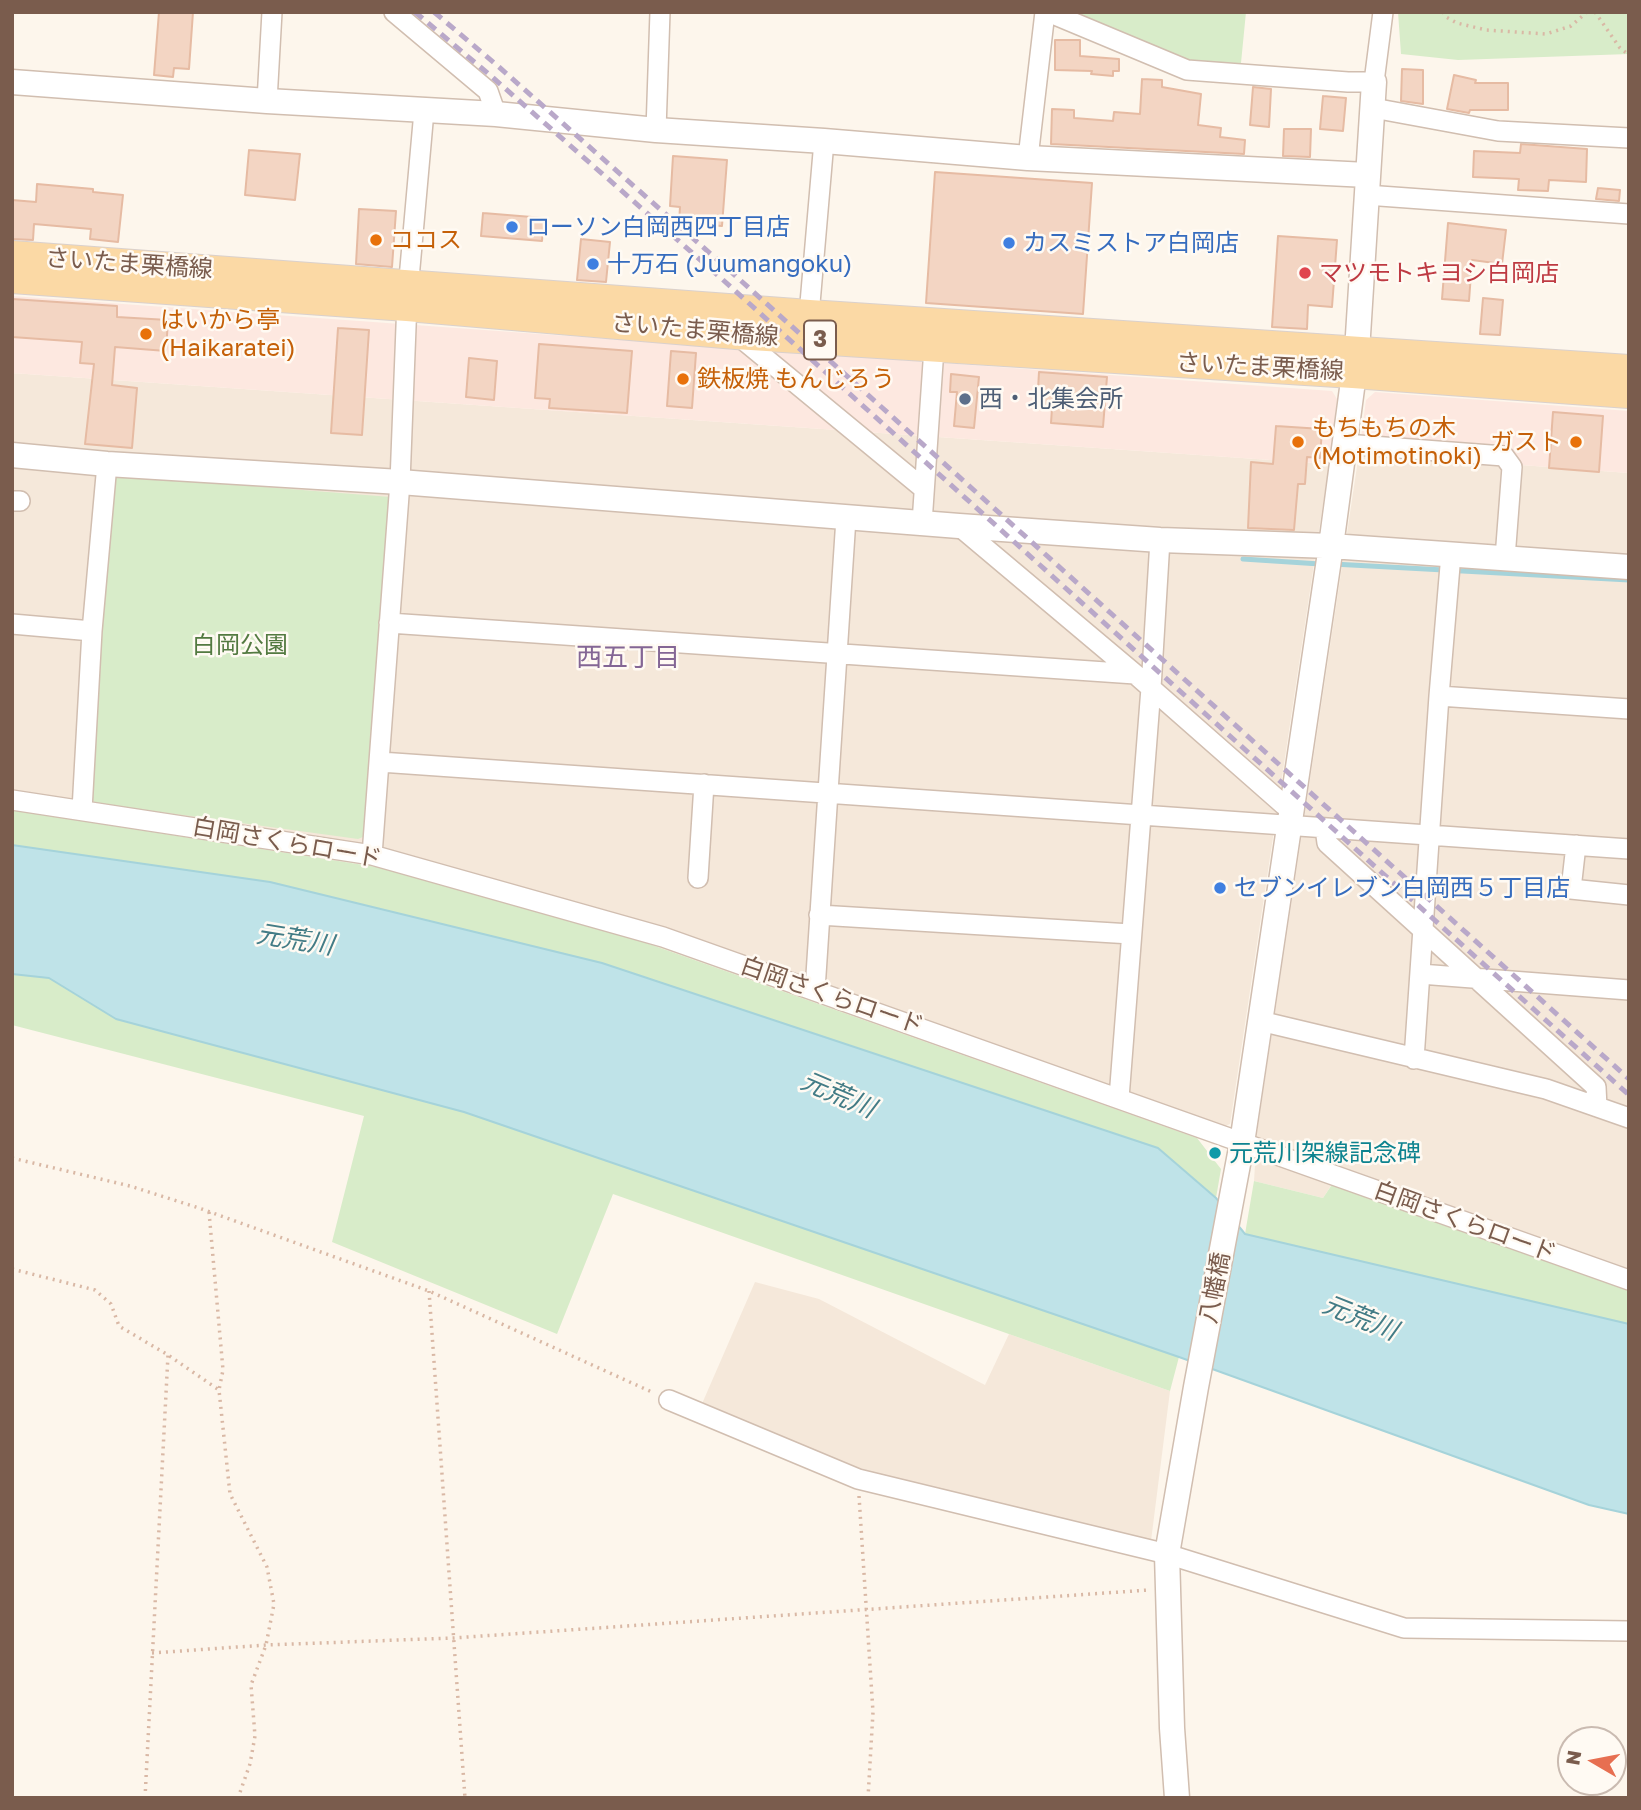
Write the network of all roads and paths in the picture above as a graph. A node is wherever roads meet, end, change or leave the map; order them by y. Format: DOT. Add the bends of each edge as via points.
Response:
graph roads {
  1 [pos="272,12"];
  2 [pos="394,12"];
  3 [pos="660,12"];
  4 [pos="1046,12"];
  5 [pos="1383,12"];
  6 [pos="1443,12"];
  7 [pos="1587,12"];
  8 [pos="1595,12"];
  9 [pos="1629,55"];
  10 [pos="12,82"];
  11 [pos="1374,82"];
  12 [pos="267,101"];
  13 [pos="1373,108"];
  14 [pos="424,111"];
  15 [pos="496,114"];
  16 [pos="656,130"];
  17 [pos="1629,138"];
  18 [pos="824,141"];
  19 [pos="1028,158"];
  20 [pos="1366,185"];
  21 [pos="1629,214"];
  22 [pos="12,256"];
  23 [pos="12,278"];
  24 [pos="408,295"];
  25 [pos="809,315"];
  26 [pos="736,334"];
  27 [pos="934,348"];
  28 [pos="1355,362"];
  29 [pos="1629,370"];
  30 [pos="1629,393"];
  31 [pos="1345,443"];
  32 [pos="12,455"];
  33 [pos="107,464"];
  34 [pos="400,482"];
  35 [pos="924,489"];
  36 [pos="846,518"];
  37 [pos="922,523"];
  38 [pos="959,526"];
  39 [pos="1160,540"];
  40 [pos="1331,546"];
  41 [pos="1451,554"];
  42 [pos="1505,558"];
  43 [pos="1629,567"];
  44 [pos="389,623"];
  45 [pos="12,624"];
  46 [pos="92,631"];
  47 [pos="838,652"];
  48 [pos="1135,674"];
  49 [pos="1151,688"];
  50 [pos="1439,696"];
  51 [pos="1629,709"];
  52 [pos="380,762"];
  53 [pos="704,784"];
  54 [pos="827,792"];
  55 [pos="12,800"];
  56 [pos="82,810"];
  57 [pos="1141,814"];
  58 [pos="1290,815"];
  59 [pos="1325,828"];
  60 [pos="1430,835"];
  61 [pos="1576,845"];
  62 [pos="1629,849"];
  63 [pos="372,855"];
  64 [pos="698,878"];
  65 [pos="1629,895"];
  66 [pos="820,915"];
  67 [pos="1423,931"];
  68 [pos="1131,934"];
  69 [pos="1420,975"];
  70 [pos="1477,979"];
  71 [pos="815,990"];
  72 [pos="1629,990"];
  73 [pos="1261,1021"];
  74 [pos="1414,1059"];
  75 [pos="1119,1098"];
  76 [pos="1597,1107"];
  77 [pos="1629,1118"];
  78 [pos="1242,1143"];
  79 [pos="12,1158"];
  80 [pos="209,1212"];
  81 [pos="12,1269"];
  82 [pos="1629,1280"];
  83 [pos="429,1291"];
  84 [pos="168,1355"];
  85 [pos="219,1390"];
  86 [pos="669,1400"];
  87 [pos="858,1479"];
  88 [pos="1167,1554"];
  89 [pos="1169,1589"];
  90 [pos="865,1610"];
  91 [pos="1629,1630"];
  92 [pos="453,1638"];
  93 [pos="266,1645"];
  94 [pos="152,1653"];
  95 [pos="145,1798"];
  96 [pos="238,1798"];
  97 [pos="465,1798"];
  98 [pos="868,1798"];
  99 [pos="1177,1798"];
  1 -- 12 [label="street"];
  2 -- 15 [label="street" via="488,91"];
  3 -- 16 [label="street"];
  4 -- 11 [label="street" via="1187,70"];
  4 -- 19 [label="street"];
  5 -- 11 [label="street"];
  6 -- 7 [label="path" via="1457,23 1486,30 1546,34 1571,26"];
  8 -- 9 [label="path"];
  10 -- 12 [label="street"];
  11 -- 13 [label="street, 八幡橋"];
  12 -- 14 [label="street"];
  13 -- 17 [label="street" via="1498,131"];
  13 -- 20 [label="street, 八幡橋"];
  14 -- 15 [label="street"];
  14 -- 24 [label="street"];
  15 -- 16 [label="street"];
  16 -- 18 [label="street"];
  18 -- 19 [label="street"];
  18 -- 25 [label="street"];
  19 -- 20 [label="street"];
  20 -- 21 [label="street"];
  20 -- 28 [label="street, 八幡橋"];
  22 -- 24 [label="main road, さいたま栗橋線 / 3"];
  23 -- 24 [label="main road, さいたま栗橋線 / 3"];
  24 -- 25 [label="main road, さいたま栗橋線 / 3"];
  24 -- 26 [label="main road, さいたま栗橋線 / 3"];
  24 -- 34 [label="street"];
  25 -- 28 [label="main road, さいたま栗橋線 / 3"];
  26 -- 27 [label="main road, さいたま栗橋線 / 3"];
  26 -- 35 [label="street"];
  27 -- 28 [label="main road, さいたま栗橋線 / 3"];
  27 -- 35 [label="street"];
  28 -- 29 [label="main road, さいたま栗橋線 / 3"];
  28 -- 30 [label="main road, さいたま栗橋線 / 3"];
  28 -- 31 [label="street, 八幡橋"];
  31 -- 40 [label="street, 八幡橋"];
  31 -- 42 [label="street" via="1504,456 1512,467"];
  32 -- 33 [label="street"];
  33 -- 34 [label="street"];
  33 -- 46 [label="street"];
  34 -- 36 [label="street"];
  34 -- 44 [label="street"];
  35 -- 37 [label="street"];
  36 -- 37 [label="street"];
  36 -- 47 [label="street"];
  37 -- 38 [label="street"];
  38 -- 39 [label="street"];
  38 -- 48 [label="street"];
  39 -- 40 [label="street"];
  39 -- 49 [label="street"];
  40 -- 41 [label="street"];
  40 -- 58 [label="street, 八幡橋"];
  41 -- 42 [label="street"];
  41 -- 50 [label="street"];
  42 -- 43 [label="street"];
  44 -- 47 [label="street"];
  44 -- 52 [label="street"];
  45 -- 46 [label="street"];
  46 -- 56 [label="street"];
  47 -- 48 [label="street"];
  47 -- 54 [label="street"];
  48 -- 49 [label="street"];
  49 -- 57 [label="street"];
  49 -- 58 [label="street"];
  50 -- 51 [label="street"];
  50 -- 60 [label="street"];
  52 -- 53 [label="street"];
  52 -- 63 [label="street"];
  53 -- 54 [label="street"];
  53 -- 64 [label="street"];
  54 -- 57 [label="street"];
  54 -- 66 [label="street"];
  55 -- 56 [label="street, 白岡さくらロード"];
  56 -- 63 [label="street, 白岡さくらロード"];
  57 -- 58 [label="street"];
  57 -- 68 [label="street"];
  58 -- 59 [label="street"];
  58 -- 73 [label="street, 八幡橋"];
  59 -- 60 [label="street"];
  59 -- 67 [label="street" via="1327,844"];
  60 -- 61 [label="street"];
  60 -- 67 [label="street"];
  61 -- 62 [label="street"];
  61 -- 65 [label="street" via="1571,889"];
  63 -- 71 [label="street, 白岡さくらロード" via="663,937"];
  66 -- 68 [label="street"];
  66 -- 71 [label="street"];
  67 -- 69 [label="street"];
  67 -- 70 [label="street"];
  68 -- 75 [label="street"];
  69 -- 70 [label="street"];
  69 -- 74 [label="street"];
  70 -- 72 [label="street"];
  70 -- 76 [label="street" via="1596,1087"];
  71 -- 75 [label="street, 白岡さくらロード"];
  73 -- 74 [label="street"];
  73 -- 78 [label="street, 八幡橋"];
  74 -- 76 [label="street" via="1546,1089"];
  75 -- 78 [label="street, 白岡さくらロード"];
  76 -- 77 [label="street"];
  78 -- 82 [label="street, 白岡さくらロード"];
  78 -- 88 [label="street, 八幡橋"];
  79 -- 80 [label="path" via="130,1186"];
  80 -- 83 [label="path"];
  80 -- 85 [label="path" via="223,1370"];
  81 -- 84 [label="path" via="94,1290 111,1304 119,1326"];
  83 -- 86 [label="path"];
  83 -- 92 [label="path"];
  84 -- 85 [label="path"];
  84 -- 94 [label="path"];
  85 -- 93 [label="path" via="230,1494 267,1567 274,1604"];
  86 -- 87 [label="street"];
  87 -- 88 [label="street"];
  87 -- 90 [label="path"];
  88 -- 89 [label="street, 八幡橋"];
  88 -- 91 [label="street" via="1404,1628"];
  89 -- 90 [label="path"];
  89 -- 99 [label="street, 八幡橋"];
  90 -- 92 [label="path"];
  90 -- 98 [label="path" via="873,1712"];
  92 -- 93 [label="path"];
  92 -- 97 [label="path"];
  93 -- 94 [label="path"];
  93 -- 96 [label="path" via="251,1685 255,1736"];
  94 -- 95 [label="path"];
}
